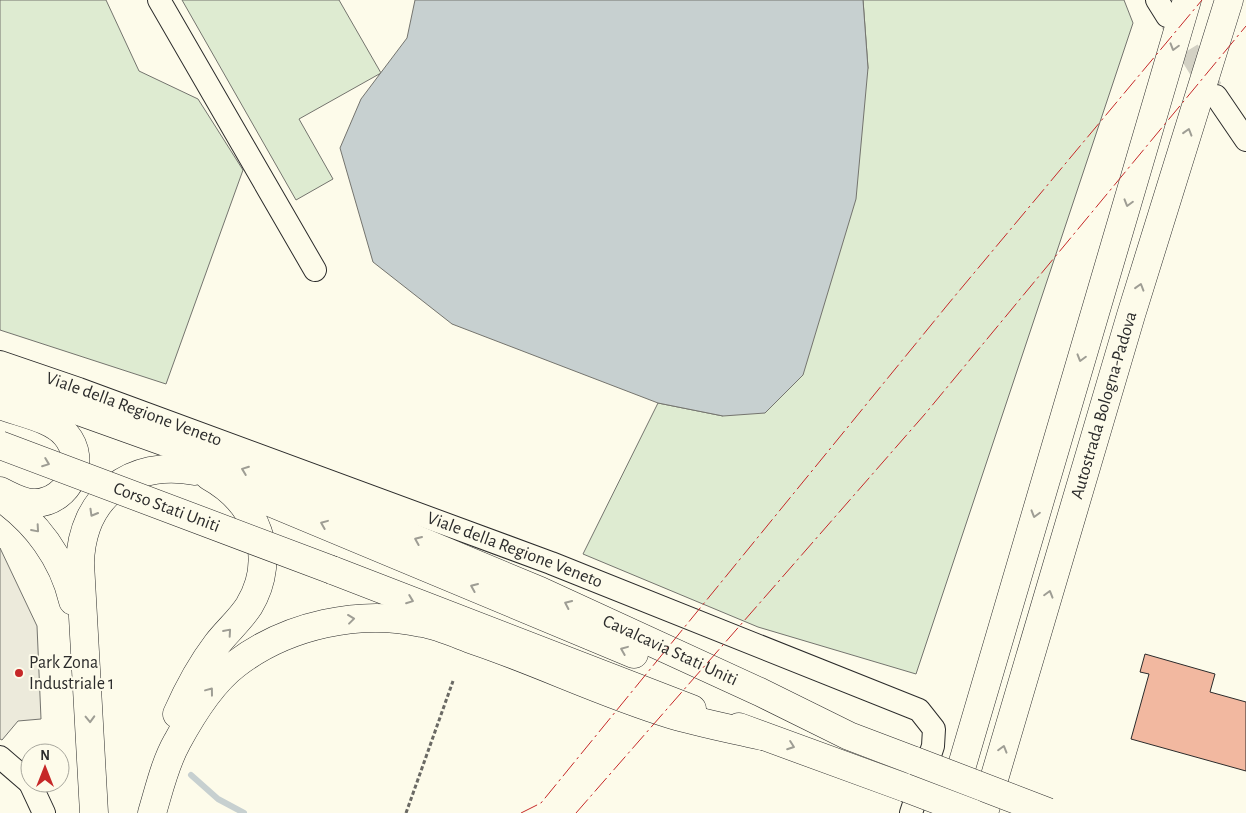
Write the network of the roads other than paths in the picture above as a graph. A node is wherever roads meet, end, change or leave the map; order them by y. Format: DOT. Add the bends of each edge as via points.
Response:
graph roads {
  1 [pos="159,0"];
  2 [pos="1229,0"];
  3 [pos="1170,5"];
  4 [pos="1216,96"];
  5 [pos="1246,140"];
  6 [pos="315,270"];
  7 [pos="0,362"];
  8 [pos="0,382"];
  9 [pos="0,400"];
  10 [pos="0,405"];
  11 [pos="0,445"];
  12 [pos="202,473"];
  13 [pos="0,491"];
  14 [pos="0,496"];
  15 [pos="1017,576"];
  16 [pos="88,671"];
  17 [pos="762,736"];
  18 [pos="849,736"];
  19 [pos="0,758"];
  20 [pos="20,775"];
  21 [pos="35,793"];
  22 [pos="909,800"];
  23 [pos="1050,812"];
  24 [pos="44,813"];
  25 [pos="94,813"];
  26 [pos="145,813"];
  27 [pos="152,813"];
  28 [pos="931,813"];
  29 [pos="948,813"];
  30 [pos="972,813"];
  31 [pos="984,813"];
  1 -- 6 [label="street"];
  31 -- 2 [label="main road, Autostrada Bologna-Padova, one-way" via="1131,315"];
  3 -- 15 [label="main road, Autostrada Bologna-Padova, one-way"];
  4 -- 5 [label="street"];
  7 -- 22 [label="street, Viale della Regione Veneto" via="551,563 919,710 934,729 933,746"];
  18 -- 8 [label="main road, Cavalcavia Stati Uniti, one-way" via="540,591 291,487"];
  9 -- 12 [label="main road" via="38,411"];
  10 -- 13 [label="main road" via="58,428 72,445 76,466 67,488 47,501 22,502"];
  11 -- 17 [label="main road, Corso Stati Uniti, one-way, bridge"];
  12 -- 16 [label="main road, one-way" via="164,468 142,472 119,483 90,516 80,546"];
  18 -- 12 [label="main road, one-way" via="754,706"];
  26 -- 12 [label="main road, one-way" via="150,783 183,700 200,668 249,606 260,575 262,554 255,522 232,491"];
  14 -- 16 [label="main road, one-way" via="46,540 63,568 73,598"];
  15 -- 28 [label="main road"];
  15 -- 29 [label="main road, Autostrada Bologna-Padova"];
  16 -- 25 [label="main road, one-way"];
  17 -- 22 [label="main road, one-way"];
  27 -- 17 [label="main road, one-way" via="176,744 212,687 236,664 266,646 328,622 394,618 424,623 670,714"];
  18 -- 23 [label="main road, Cavalcavia Stati Uniti, bridge"];
  19 -- 20 [label="street"];
  21 -- 24 [label="street"];
  22 -- 30 [label="main road, bridge"];
}
